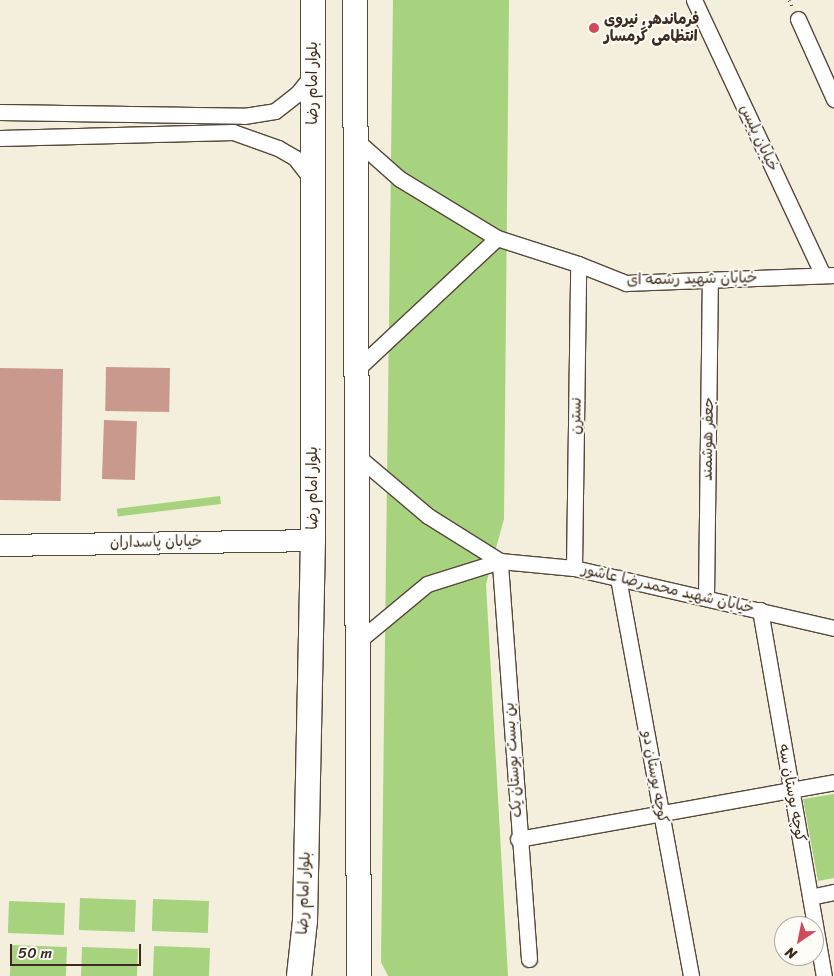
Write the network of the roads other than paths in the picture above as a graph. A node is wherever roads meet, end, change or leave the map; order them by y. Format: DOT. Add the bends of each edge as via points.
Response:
graph roads {
  1 [pos="313,0"];
  2 [pos="355,0"];
  3 [pos="694,0"];
  4 [pos="798,19"];
  5 [pos="314,73"];
  6 [pos="834,99"];
  7 [pos="0,112"];
  8 [pos="184,117"];
  9 [pos="182,134"];
  10 [pos="0,138"];
  11 [pos="356,141"];
  12 [pos="314,183"];
  13 [pos="497,238"];
  14 [pos="578,264"];
  15 [pos="828,275"];
  16 [pos="710,280"];
  17 [pos="356,370"];
  18 [pos="356,455"];
  19 [pos="313,540"];
  20 [pos="0,545"];
  21 [pos="500,561"];
  22 [pos="574,568"];
  23 [pos="618,578"];
  24 [pos="706,598"];
  25 [pos="760,610"];
  26 [pos="834,628"];
  27 [pos="356,643"];
  28 [pos="834,782"];
  29 [pos="792,790"];
  30 [pos="662,813"];
  31 [pos="518,839"];
  32 [pos="834,892"];
  33 [pos="810,896"];
  34 [pos="305,921"];
  35 [pos="358,924"];
  36 [pos="529,959"];
  37 [pos="299,976"];
  38 [pos="316,976"];
  39 [pos="350,976"];
  40 [pos="359,976"];
  41 [pos="691,976"];
  42 [pos="824,976"];
  1 -- 5 [label="main road, بلوار امام رضا"];
  2 -- 11 [label="main road"];
  3 -- 15 [label="street, خیابان پلیس"];
  4 -- 6 [label="street"];
  5 -- 8 [label="street" via="297,94 275,111"];
  5 -- 12 [label="main road, بلوار امام رضا"];
  7 -- 8 [label="street"];
  8 -- 9 [label="street"];
  9 -- 10 [label="street"];
  9 -- 12 [label="street" via="233,132 265,142 295,158"];
  11 -- 13 [label="street, خیابان شهید رشمه ای" via="400,179"];
  11 -- 17 [label="main road"];
  12 -- 19 [label="main road, بلوار امام رضا"];
  13 -- 14 [label="street, خیابان شهید رشمه ای"];
  13 -- 17 [label="street"];
  14 -- 16 [label="street, خیابان شهید رشمه ای" via="626,283"];
  14 -- 22 [label="street, نسترن"];
  15 -- 16 [label="street, خیابان شهید رشمه ای"];
  16 -- 24 [label="street, جعفر هوشمند"];
  17 -- 18 [label="main road"];
  18 -- 21 [label="street" via="428,516"];
  18 -- 27 [label="main road"];
  19 -- 20 [label="street, خیابان پاسداران"];
  19 -- 34 [label="main road, بلوار امام رضا"];
  21 -- 22 [label="street, خیابان شهید محمدرضا عاشور"];
  21 -- 27 [label="street" via="427,584"];
  21 -- 31 [label="street, بن بست بوستان یک"];
  22 -- 23 [label="street, خیابان شهید محمدرضا عاشور"];
  23 -- 24 [label="street, خیابان شهید محمدرضا عاشور"];
  23 -- 30 [label="street, کوچه بوستان دو"];
  24 -- 25 [label="street, خیابان شهید محمدرضا عاشور"];
  25 -- 26 [label="street, خیابان شهید محمدرضا عاشور"];
  25 -- 29 [label="street, کوچه بوستان سه"];
  27 -- 35 [label="main road"];
  28 -- 29 [label="street"];
  29 -- 30 [label="street"];
  29 -- 33 [label="street, کوچه بوستان سه"];
  30 -- 31 [label="street"];
  30 -- 41 [label="street, کوچه بوستان دو"];
  31 -- 36 [label="street, بن بست بوستان یک"];
  32 -- 33 [label="street"];
  33 -- 42 [label="street, کوچه بوستان سه"];
  34 -- 37 [label="main road, بلوار امام رضا"];
  34 -- 38 [label="main road" via="315,949"];
  35 -- 39 [label="main road"];
  35 -- 40 [label="main road"];
}
